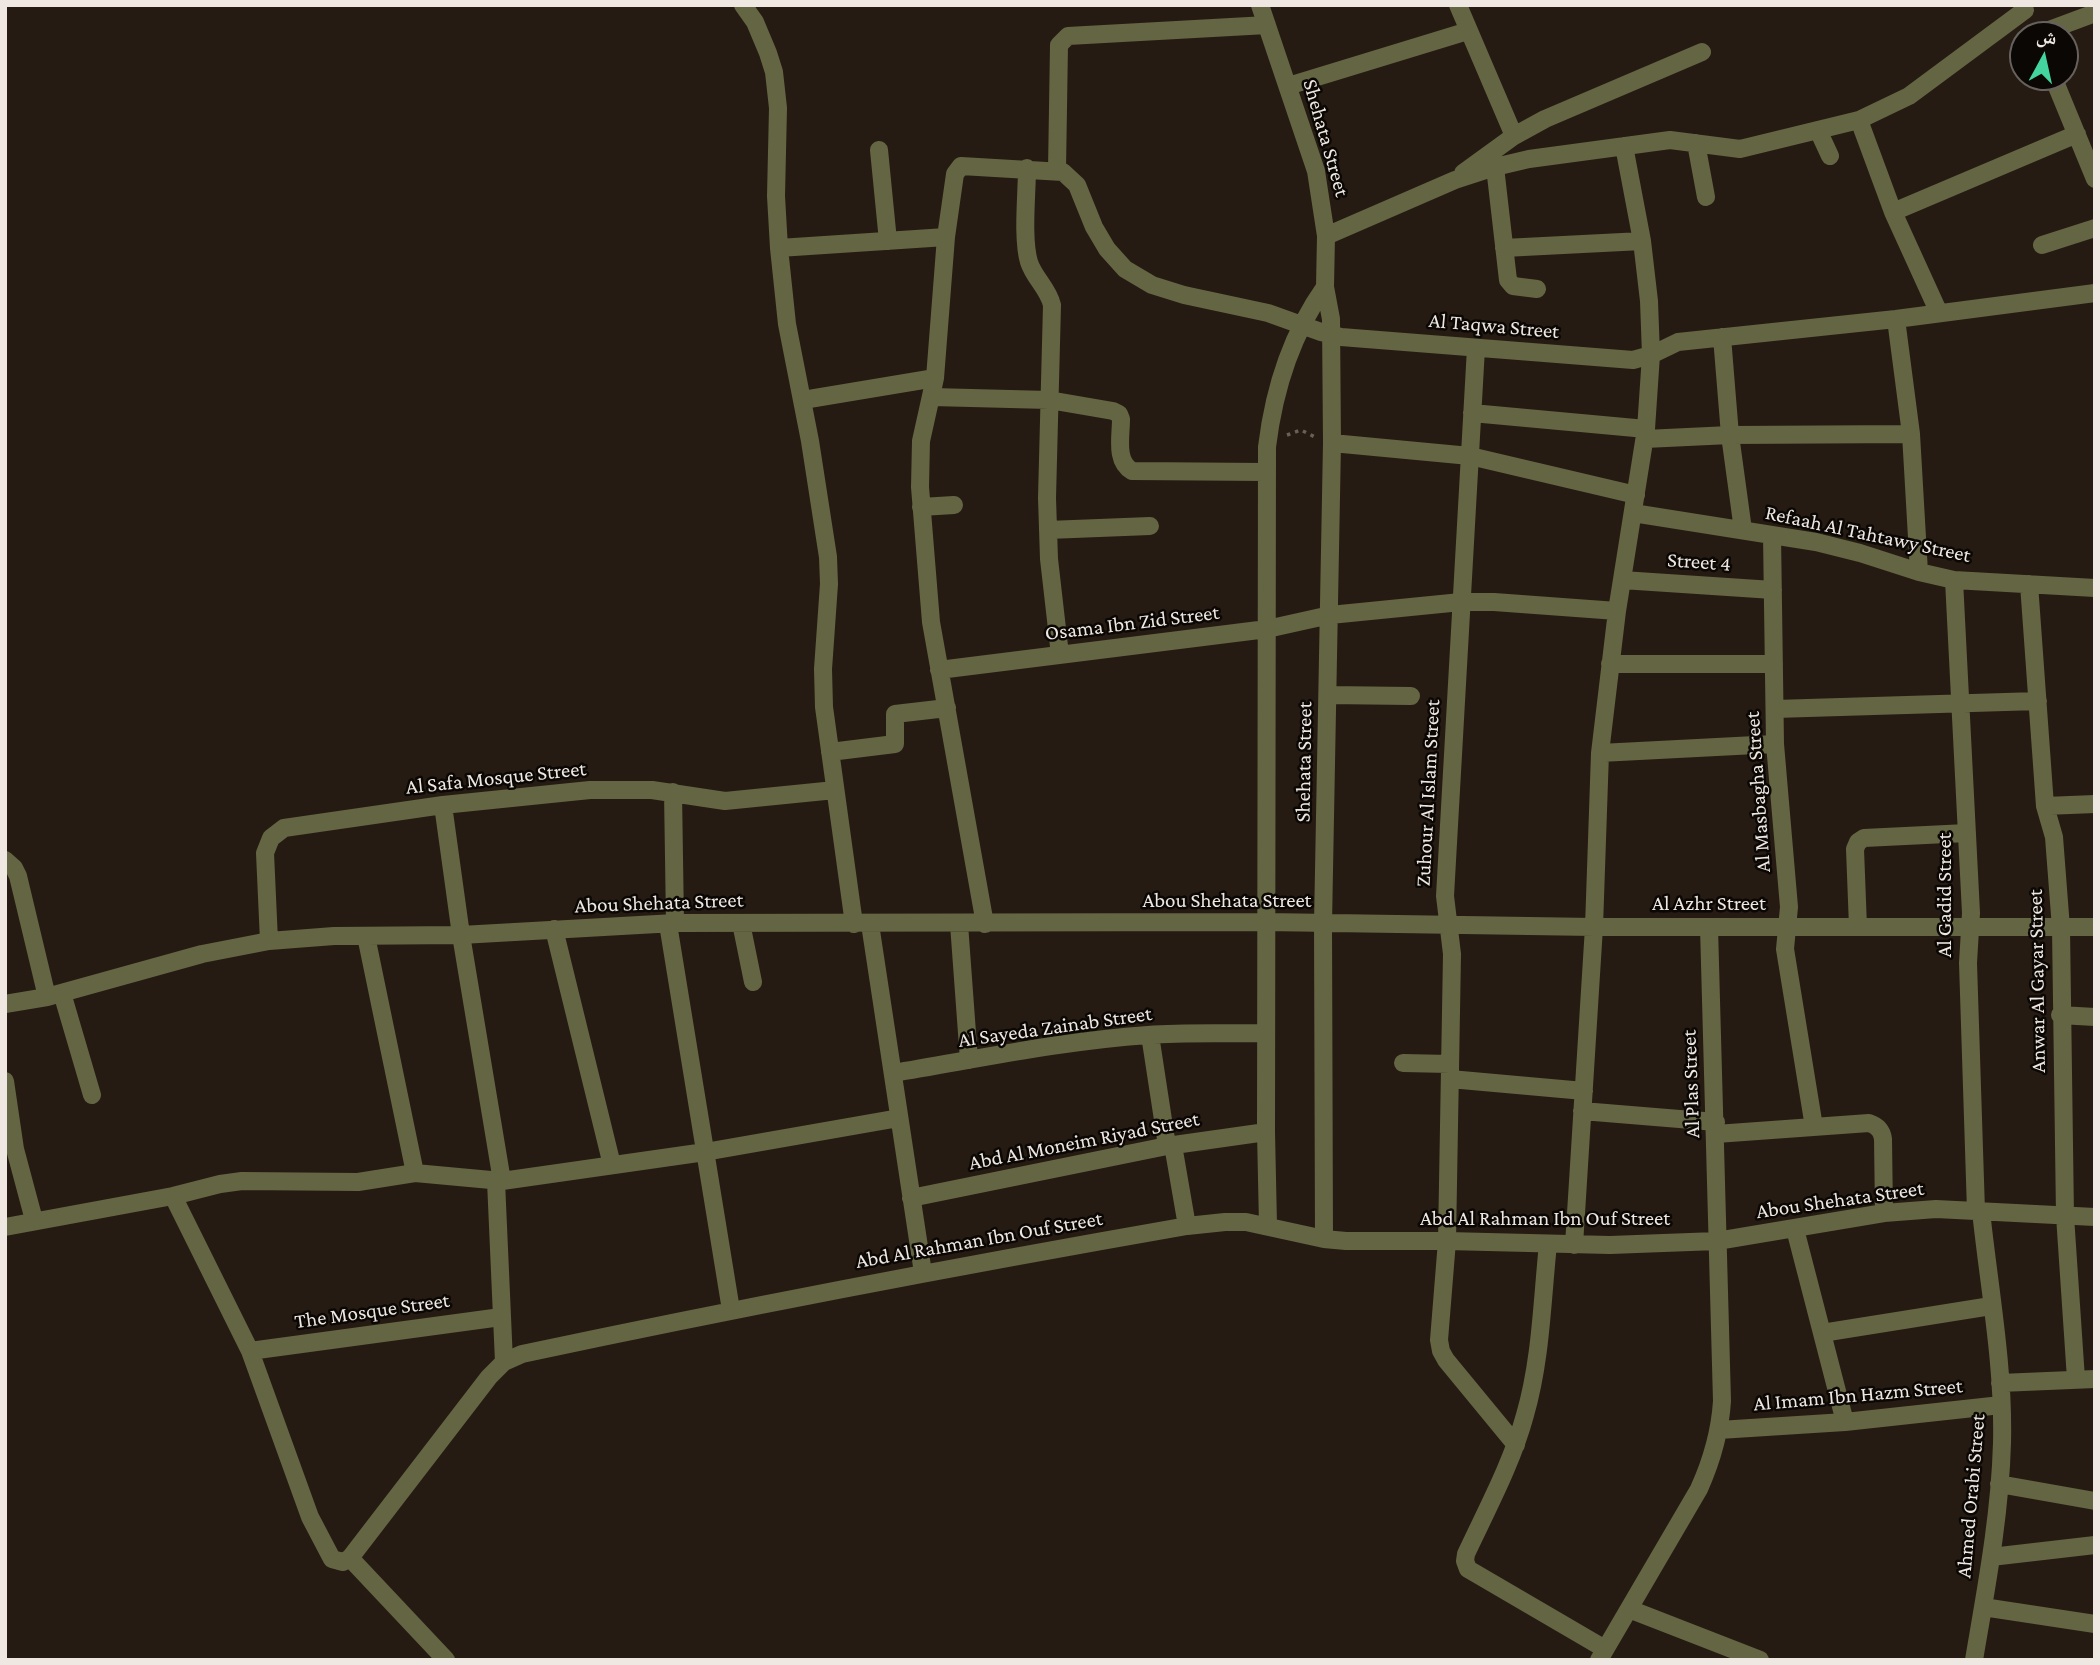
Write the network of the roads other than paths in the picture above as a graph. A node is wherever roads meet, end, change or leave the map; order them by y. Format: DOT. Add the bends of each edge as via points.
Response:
graph roads {
  1 [pos="743,5"];
  2 [pos="1261,5"];
  3 [pos="1458,5"];
  4 [pos="2024,8"];
  5 [pos="2095,13"];
  6 [pos="2074,21"];
  7 [pos="1267,25"];
  8 [pos="1468,32"];
  9 [pos="1702,52"];
  10 [pos="1288,86"];
  11 [pos="2059,91"];
  12 [pos="1859,120"];
  13 [pos="1818,130"];
  14 [pos="2077,134"];
  15 [pos="1514,136"];
  16 [pos="1696,143"];
  17 [pos="1624,146"];
  18 [pos="879,150"];
  19 [pos="1830,156"];
  20 [pos="1494,167"];
  21 [pos="1027,168"];
  22 [pos="1057,170"];
  23 [pos="2095,179"];
  24 [pos="1455,180"];
  25 [pos="1706,197"];
  26 [pos="1893,212"];
  27 [pos="2095,228"];
  28 [pos="1326,236"];
  29 [pos="946,237"];
  30 [pos="888,241"];
  31 [pos="1642,241"];
  32 [pos="2042,245"];
  33 [pos="779,248"];
  34 [pos="1504,248"];
  35 [pos="1325,287"];
  36 [pos="1537,289"];
  37 [pos="2095,293"];
  38 [pos="1939,313"];
  39 [pos="1896,319"];
  40 [pos="1302,324"];
  41 [pos="1331,335"];
  42 [pos="1722,337"];
  43 [pos="1476,348"];
  44 [pos="1651,355"];
  45 [pos="935,378"];
  46 [pos="932,397"];
  47 [pos="803,400"];
  48 [pos="1049,400"];
  49 [pos="1472,413"];
  50 [pos="1645,434"];
  51 [pos="1911,434"];
  52 [pos="1730,435"];
  53 [pos="1332,443"];
  54 [pos="1470,456"];
  55 [pos="1266,472"];
  56 [pos="1634,504"];
  57 [pos="954,505"];
  58 [pos="921,507"];
  59 [pos="1150,526"];
  60 [pos="1048,530"];
  61 [pos="1742,530"];
  62 [pos="1772,535"];
  63 [pos="1919,572"];
  64 [pos="1622,580"];
  65 [pos="1954,580"];
  66 [pos="2029,584"];
  67 [pos="2095,588"];
  68 [pos="1773,590"];
  69 [pos="1461,602"];
  70 [pos="1617,611"];
  71 [pos="1330,615"];
  72 [pos="1267,629"];
  73 [pos="1060,655"];
  74 [pos="1610,664"];
  75 [pos="1774,664"];
  76 [pos="939,670"];
  77 [pos="1328,695"];
  78 [pos="1411,696"];
  79 [pos="2038,701"];
  80 [pos="1961,704"];
  81 [pos="947,708"];
  82 [pos="1775,709"];
  83 [pos="1775,744"];
  84 [pos="830,752"];
  85 [pos="1600,753"];
  86 [pos="835,790"];
  87 [pos="673,792"];
  88 [pos="2095,804"];
  89 [pos="443,805"];
  90 [pos="2045,806"];
  91 [pos="1967,833"];
  92 [pos="8,866"];
  93 [pos="1266,922"];
  94 [pos="741,923"];
  95 [pos="672,924"];
  96 [pos="862,924"];
  97 [pos="959,924"];
  98 [pos="985,924"];
  99 [pos="1323,924"];
  100 [pos="1449,926"];
  101 [pos="1788,926"];
  102 [pos="1594,927"];
  103 [pos="1709,927"];
  104 [pos="1858,927"];
  105 [pos="1970,927"];
  106 [pos="2095,927"];
  107 [pos="2060,928"];
  108 [pos="554,929"];
  109 [pos="461,934"];
  110 [pos="366,936"];
  111 [pos="269,941"];
  112 [pos="752,982"];
  113 [pos="54,995"];
  114 [pos="5,1004"];
  115 [pos="2060,1015"];
  116 [pos="2095,1017"];
  117 [pos="1266,1033"];
  118 [pos="1150,1035"];
  119 [pos="969,1060"];
  120 [pos="1403,1063"];
  121 [pos="1450,1072"];
  122 [pos="893,1073"];
  123 [pos="5,1081"];
  124 [pos="1584,1091"];
  125 [pos="92,1095"];
  126 [pos="1582,1111"];
  127 [pos="899,1118"];
  128 [pos="1814,1127"];
  129 [pos="1716,1128"];
  130 [pos="1266,1132"];
  131 [pos="1170,1145"];
  132 [pos="705,1152"];
  133 [pos="612,1165"];
  134 [pos="415,1173"];
  135 [pos="499,1181"];
  136 [pos="173,1196"];
  137 [pos="911,1198"];
  138 [pos="1978,1210"];
  139 [pos="1884,1213"];
  140 [pos="2065,1216"];
  141 [pos="2095,1217"];
  142 [pos="34,1220"];
  143 [pos="1268,1225"];
  144 [pos="1186,1226"];
  145 [pos="5,1227"];
  146 [pos="1795,1229"];
  147 [pos="1324,1239"];
  148 [pos="1447,1241"];
  149 [pos="1717,1241"];
  150 [pos="1548,1244"];
  151 [pos="1574,1245"];
  152 [pos="923,1273"];
  153 [pos="1992,1306"];
  154 [pos="731,1310"];
  155 [pos="501,1317"];
  156 [pos="1822,1333"];
  157 [pos="250,1351"];
  158 [pos="504,1362"];
  159 [pos="2076,1379"];
  160 [pos="2095,1379"];
  161 [pos="2000,1383"];
  162 [pos="2001,1405"];
  163 [pos="1845,1422"];
  164 [pos="1719,1430"];
  165 [pos="1516,1445"];
  166 [pos="1999,1484"];
  167 [pos="2095,1501"];
  168 [pos="2095,1545"];
  169 [pos="1991,1557"];
  170 [pos="350,1558"];
  171 [pos="1983,1608"];
  172 [pos="1629,1609"];
  173 [pos="2095,1624"];
  174 [pos="1602,1654"];
  175 [pos="446,1660"];
  176 [pos="1760,1660"];
  177 [pos="1974,1660"];
  1 -- 33 [label="street" via="755,22 774,72"];
  2 -- 7 [label="street, Shehata Street"];
  3 -- 8 [label="street"];
  4 -- 12 [label="street" via="1909,96"];
  5 -- 6 [label="street"];
  7 -- 10 [label="street, Shehata Street"];
  7 -- 22 [label="street" via="1068,36 1059,45"];
  8 -- 10 [label="street"];
  8 -- 15 [label="street"];
  9 -- 15 [label="street"];
  10 -- 28 [label="street, Shehata Street" via="1316,171"];
  11 -- 14 [label="street"];
  12 -- 13 [label="street"];
  12 -- 26 [label="street"];
  13 -- 16 [label="street" via="1740,149"];
  13 -- 19 [label="street"];
  14 -- 23 [label="street"];
  14 -- 26 [label="street"];
  15 -- 24 [label="street"];
  16 -- 17 [label="street" via="1670,140"];
  16 -- 25 [label="street"];
  17 -- 20 [label="street"];
  17 -- 31 [label="street"];
  18 -- 30 [label="street"];
  20 -- 24 [label="street"];
  20 -- 34 [label="street"];
  21 -- 22 [label="street"];
  21 -- 29 [label="street" via="958,168"];
  21 -- 48 [label="street" via="1027,253 1052,305"];
  22 -- 40 [label="street, Al Taqwa Street" via="1077,185 1094,227 1125,269 1152,285 1184,295"];
  24 -- 28 [label="street"];
  26 -- 38 [label="street"];
  27 -- 32 [label="street"];
  28 -- 35 [label="street, Shehata Street"];
  29 -- 30 [label="street"];
  29 -- 45 [label="street"];
  30 -- 33 [label="street"];
  31 -- 34 [label="street"];
  31 -- 44 [label="street"];
  33 -- 47 [label="street" via="787,324"];
  34 -- 36 [label="street" via="1509,284"];
  35 -- 40 [label="street, Shehata Street"];
  35 -- 41 [label="street, Shehata Street"];
  37 -- 38 [label="street, Al Taqwa Street"];
  38 -- 39 [label="street, Al Taqwa Street"];
  39 -- 42 [label="street, Al Taqwa Street"];
  39 -- 51 [label="street"];
  40 -- 41 [label="street, Al Taqwa Street"];
  40 -- 55 [label="street, Shehata Street" via="1276,388"];
  41 -- 43 [label="street, Al Taqwa Street"];
  41 -- 53 [label="street, Shehata Street"];
  42 -- 44 [label="street, Al Taqwa Street" via="1678,342"];
  42 -- 52 [label="street"];
  43 -- 44 [label="street, Al Taqwa Street" via="1623,360"];
  43 -- 49 [label="street, Zuhour Al Islam Street"];
  44 -- 50 [label="street"];
  45 -- 46 [label="street"];
  45 -- 47 [label="street"];
  46 -- 48 [label="street"];
  46 -- 58 [label="street" via="921,441"];
  47 -- 84 [label="street" via="828,557 823,669"];
  48 -- 55 [label="street" via="1118,414 1121,460 1132,471"];
  48 -- 60 [label="street"];
  49 -- 50 [label="street"];
  49 -- 54 [label="street, Zuhour Al Islam Street"];
  50 -- 52 [label="street"];
  50 -- 56 [label="street"];
  51 -- 52 [label="street"];
  51 -- 63 [label="street"];
  52 -- 61 [label="street"];
  53 -- 54 [label="street, Refaah Al Tahtawy Street"];
  53 -- 71 [label="street, Shehata Street"];
  54 -- 56 [label="street, Refaah Al Tahtawy Street"];
  54 -- 69 [label="street, Zuhour Al Islam Street"];
  55 -- 72 [label="street, Shehata Street"];
  56 -- 61 [label="street, Refaah Al Tahtawy Street"];
  56 -- 64 [label="street"];
  57 -- 58 [label="street"];
  58 -- 76 [label="street"];
  59 -- 60 [label="street"];
  60 -- 73 [label="street"];
  61 -- 62 [label="street, Refaah Al Tahtawy Street"];
  62 -- 63 [label="street, Refaah Al Tahtawy Street" via="1860,553"];
  62 -- 68 [label="street, Al Masbagha Street"];
  63 -- 65 [label="street, Refaah Al Tahtawy Street"];
  64 -- 68 [label="street, Street 4"];
  64 -- 70 [label="street"];
  65 -- 66 [label="street, Refaah Al Tahtawy Street"];
  65 -- 80 [label="street, Al Gadid Street"];
  66 -- 67 [label="street, Refaah Al Tahtawy Street"];
  66 -- 79 [label="street, Anwar Al Gayar Street"];
  68 -- 75 [label="street, Al Masbagha Street"];
  69 -- 70 [label="street, Osama Ibn Zid Street"];
  69 -- 71 [label="street, Osama Ibn Zid Street"];
  69 -- 100 [label="street, Zuhour Al Islam Street" via="1445,896"];
  70 -- 74 [label="street"];
  71 -- 72 [label="street, Osama Ibn Zid Street"];
  71 -- 77 [label="street, Shehata Street"];
  72 -- 73 [label="street, Osama Ibn Zid Street"];
  72 -- 93 [label="street, Shehata Street"];
  73 -- 76 [label="street, Osama Ibn Zid Street"];
  74 -- 75 [label="street"];
  74 -- 85 [label="street"];
  75 -- 82 [label="street, Al Masbagha Street"];
  76 -- 81 [label="street"];
  77 -- 78 [label="street"];
  77 -- 99 [label="street, Shehata Street"];
  79 -- 80 [label="street"];
  79 -- 90 [label="street, Anwar Al Gayar Street"];
  80 -- 82 [label="street"];
  80 -- 91 [label="street, Al Gadid Street"];
  81 -- 84 [label="street" via="895,714 895,744 891,746"];
  81 -- 98 [label="street"];
  82 -- 83 [label="street, Al Masbagha Street"];
  83 -- 85 [label="street"];
  83 -- 101 [label="street, Al Masbagha Street"];
  84 -- 86 [label="street"];
  85 -- 102 [label="street"];
  86 -- 87 [label="street, Al Safa Mosque Street" via="725,800"];
  86 -- 96 [label="street"];
  87 -- 89 [label="street, Al Safa Mosque Street" via="611,789"];
  87 -- 95 [label="street"];
  88 -- 90 [label="street"];
  89 -- 109 [label="street"];
  89 -- 111 [label="street, Al Safa Mosque Street" via="277,832 265,853"];
  90 -- 107 [label="street, Anwar Al Gayar Street" via="2054,837"];
  91 -- 104 [label="street" via="1858,842"];
  91 -- 105 [label="street, Al Gadid Street"];
  92 -- 113 [label="street" via="18,876"];
  93 -- 98 [label="street, Abou Shehata Street"];
  93 -- 99 [label="street, Abou Shehata Street"];
  93 -- 117 [label="street, Shehata Street"];
  94 -- 95 [label="street, Abou Shehata Street"];
  94 -- 96 [label="street, Abou Shehata Street"];
  94 -- 112 [label="street"];
  95 -- 108 [label="street, Abou Shehata Street"];
  95 -- 132 [label="street"];
  96 -- 97 [label="street, Abou Shehata Street"];
  96 -- 122 [label="street"];
  97 -- 98 [label="street, Abou Shehata Street"];
  97 -- 119 [label="street"];
  99 -- 100 [label="street, Al Azhr Street"];
  99 -- 147 [label="street, Shehata Street"];
  100 -- 102 [label="street, Al Azhr Street"];
  100 -- 121 [label="street, Zuhour Al Islam Street"];
  101 -- 103 [label="street, Al Azhr Street"];
  101 -- 104 [label="street, Al Azhr Street"];
  101 -- 128 [label="street, Al Masbagha Street" via="1785,948"];
  102 -- 103 [label="street, Al Azhr Street"];
  102 -- 124 [label="street"];
  103 -- 129 [label="street, Al Plas Street"];
  104 -- 105 [label="street, Al Azhr Street"];
  105 -- 107 [label="street, Al Azhr Street"];
  105 -- 138 [label="street, Al Gadid Street"];
  106 -- 107 [label="street, Al Azhr Street"];
  107 -- 115 [label="street, Anwar Al Gayar Street"];
  108 -- 109 [label="street, Abou Shehata Street"];
  108 -- 133 [label="street"];
  109 -- 110 [label="street, Abou Shehata Street"];
  109 -- 135 [label="street"];
  110 -- 111 [label="street, Abou Shehata Street"];
  110 -- 134 [label="street"];
  111 -- 113 [label="street, Abou Shehata Street" via="202,954"];
  113 -- 114 [label="street, Abou Shehata Street"];
  113 -- 125 [label="street"];
  115 -- 116 [label="street"];
  115 -- 140 [label="street, Anwar Al Gayar Street"];
  117 -- 118 [label="street, Al Sayeda Zainab Street"];
  117 -- 130 [label="street, Shehata Street"];
  118 -- 119 [label="street, Al Sayeda Zainab Street"];
  118 -- 131 [label="street"];
  119 -- 122 [label="street, Al Sayeda Zainab Street"];
  120 -- 121 [label="street"];
  121 -- 124 [label="street"];
  121 -- 148 [label="street, Zuhour Al Islam Street"];
  122 -- 127 [label="street"];
  123 -- 142 [label="street" via="15,1149"];
  124 -- 126 [label="street"];
  126 -- 129 [label="street"];
  126 -- 151 [label="street"];
  127 -- 132 [label="street"];
  127 -- 137 [label="street"];
  128 -- 129 [label="street"];
  128 -- 139 [label="street" via="1869,1123 1879,1129"];
  129 -- 149 [label="street, Al Plas Street"];
  130 -- 131 [label="street, Abd Al Moneim Riyad Street"];
  130 -- 143 [label="street, Shehata Street"];
  131 -- 137 [label="street, Abd Al Moneim Riyad Street"];
  131 -- 144 [label="street"];
  132 -- 133 [label="street"];
  132 -- 154 [label="street"];
  133 -- 135 [label="street"];
  134 -- 135 [label="street"];
  134 -- 136 [label="street" via="358,1182 242,1181"];
  135 -- 155 [label="street"];
  136 -- 142 [label="street"];
  136 -- 157 [label="street"];
  137 -- 152 [label="street"];
  138 -- 139 [label="street, Abou Shehata Street"];
  138 -- 140 [label="street, Abou Shehata Street"];
  138 -- 153 [label="street, Ahmed Orabi Street"];
  139 -- 146 [label="street, Abou Shehata Street"];
  140 -- 141 [label="street, Abou Shehata Street"];
  140 -- 159 [label="street, Anwar Al Gayar Street"];
  142 -- 145 [label="street"];
  143 -- 144 [label="street, Abd Al Rahman Ibn Ouf Street" via="1225,1222"];
  143 -- 147 [label="street, Abd Al Rahman Ibn Ouf Street"];
  144 -- 152 [label="street, Abd Al Rahman Ibn Ouf Street"];
  146 -- 149 [label="street, Abou Shehata Street"];
  146 -- 156 [label="street"];
  147 -- 148 [label="street, Abd Al Rahman Ibn Ouf Street"];
  148 -- 150 [label="street, Abd Al Rahman Ibn Ouf Street"];
  148 -- 165 [label="street, Zuhour Al Islam Street" via="1441,1351"];
  149 -- 151 [label="street, Abd Al Rahman Ibn Ouf Street"];
  149 -- 164 [label="street, Al Plas Street"];
  150 -- 151 [label="street, Abd Al Rahman Ibn Ouf Street"];
  150 -- 165 [label="street" via="1534,1379"];
  152 -- 154 [label="street, Abd Al Rahman Ibn Ouf Street"];
  153 -- 156 [label="street"];
  153 -- 161 [label="street, Ahmed Orabi Street"];
  154 -- 158 [label="street, Abd Al Rahman Ibn Ouf Street" via="522,1354"];
  155 -- 157 [label="street, The Mosque Street"];
  155 -- 158 [label="street"];
  156 -- 163 [label="street"];
  157 -- 170 [label="street" via="310,1517 332,1559 343,1562"];
  158 -- 170 [label="street, Abd Al Rahman Ibn Ouf Street"];
  159 -- 160 [label="street"];
  159 -- 161 [label="street"];
  161 -- 162 [label="street, Ahmed Orabi Street"];
  162 -- 163 [label="street, Al Imam Ibn Hazm Street"];
  162 -- 166 [label="street, Ahmed Orabi Street"];
  163 -- 164 [label="street, Al Imam Ibn Hazm Street"];
  164 -- 172 [label="street, Al Plas Street" via="1699,1489"];
  165 -- 174 [label="street" via="1465,1554 1468,1569"];
  166 -- 167 [label="street"];
  166 -- 169 [label="street, Ahmed Orabi Street"];
  168 -- 169 [label="street"];
  169 -- 171 [label="street, Ahmed Orabi Street"];
  170 -- 175 [label="street"];
  171 -- 173 [label="street"];
  171 -- 177 [label="street, Ahmed Orabi Street"];
  172 -- 174 [label="street, Al Plas Street"];
  172 -- 176 [label="street"];
}
